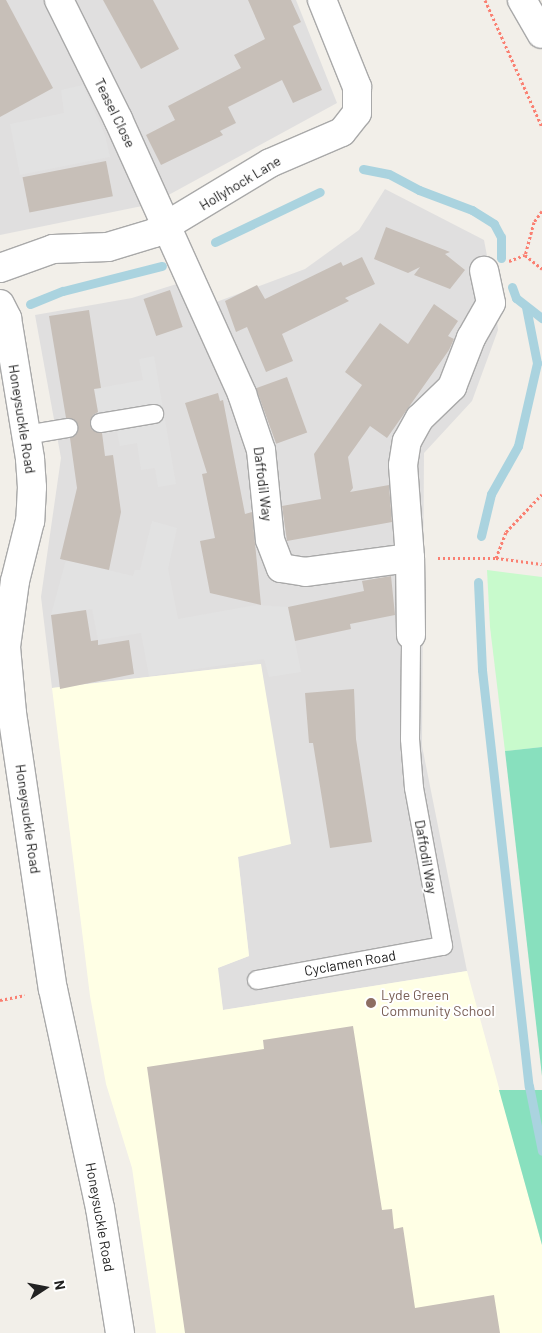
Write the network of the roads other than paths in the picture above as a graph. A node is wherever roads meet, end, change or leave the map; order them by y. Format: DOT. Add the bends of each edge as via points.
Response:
graph roads {
  1 [pos="59,0"];
  2 [pos="322,0"];
  3 [pos="522,0"];
  4 [pos="542,34"];
  5 [pos="168,227"];
  6 [pos="0,268"];
  7 [pos="484,271"];
  8 [pos="0,304"];
  9 [pos="154,414"];
  10 [pos="100,423"];
  11 [pos="68,428"];
  12 [pos="26,435"];
  13 [pos="410,558"];
  14 [pos="412,636"];
  15 [pos="443,946"];
  16 [pos="257,980"];
  17 [pos="120,1333"];
  1 -- 5 [label="street, Teasel Close"];
  2 -- 5 [label="street, Hollyhock Lane" via="327,18 352,68 357,87 357,113 342,132 270,163"];
  3 -- 4 [label="street"];
  5 -- 6 [label="street, Hollyhock Lane" via="108,247 53,249"];
  5 -- 13 [label="street, Daffodil Way" via="252,422 261,450 270,540 281,568 305,572"];
  7 -- 13 [label="street, Daffodil Way" via="492,303 471,338 452,387 420,418 407,441 403,465"];
  8 -- 12 [label="street, Honeysuckle Road" via="7,318"];
  9 -- 10 [label="lane"];
  11 -- 12 [label="lane"];
  12 -- 17 [label="street, Honeysuckle Road" via="32,487 30,521 15,581 6,647 12,713 53,989 100,1208"];
  13 -- 14 [label="street, Daffodil Way"];
  14 -- 15 [label="lane, Daffodil Way" via="410,739 414,788"];
  15 -- 16 [label="lane, Cyclamen Road"];
}
